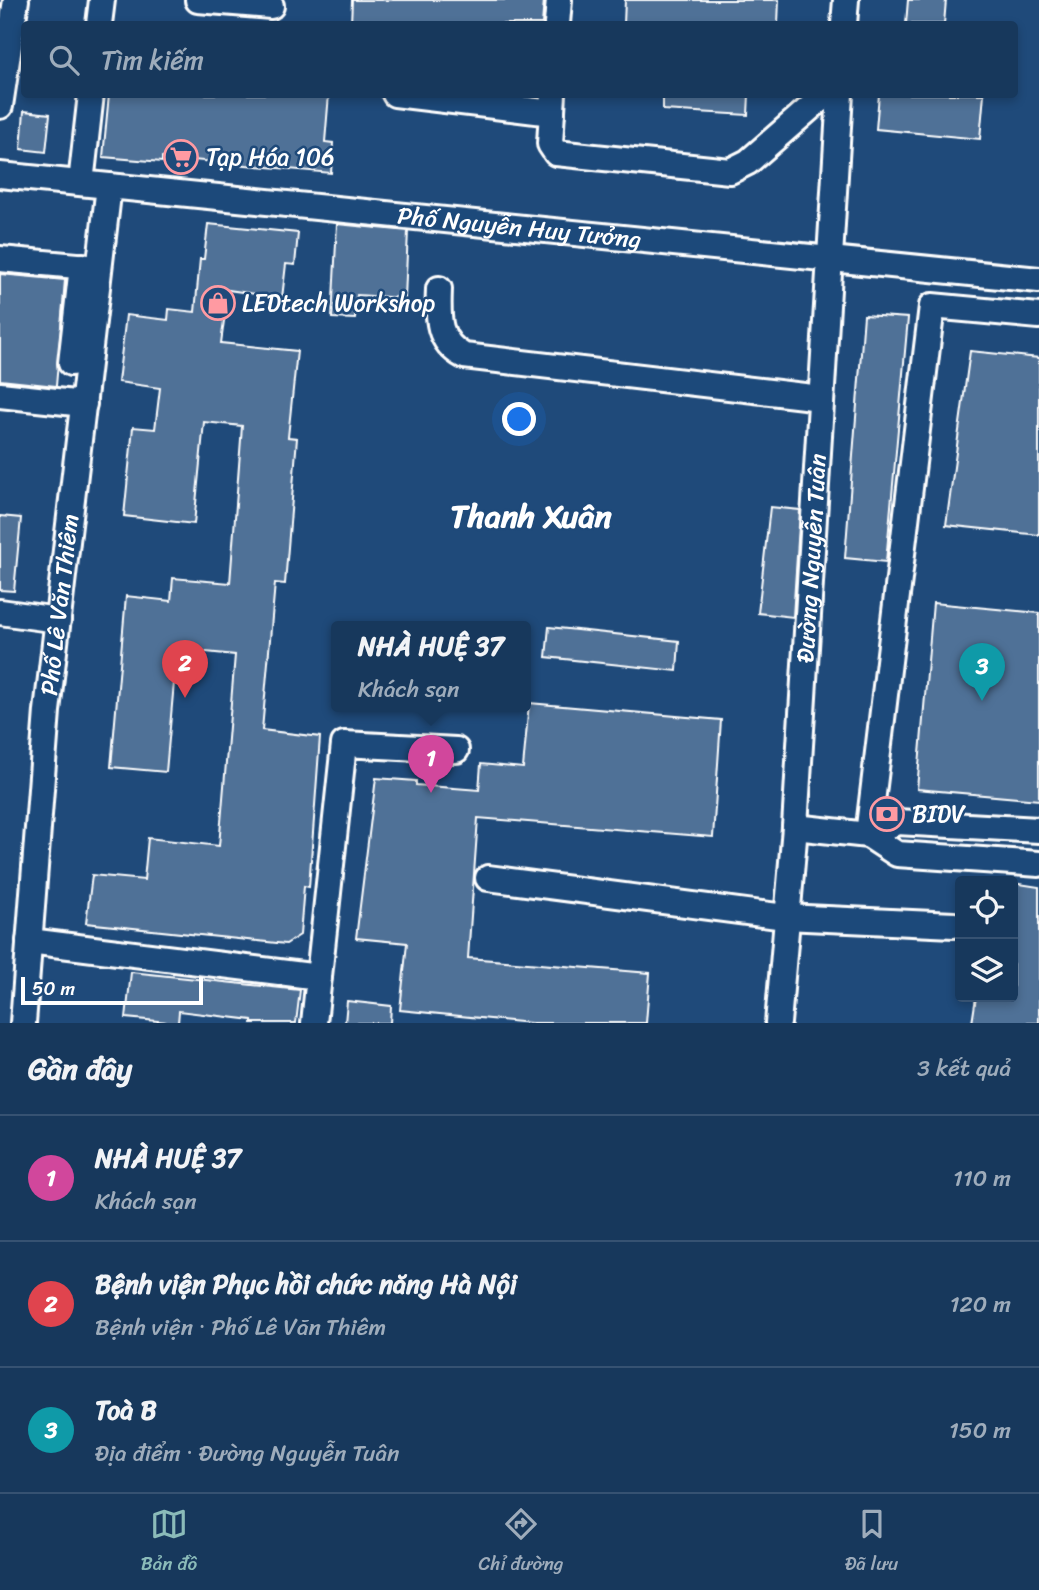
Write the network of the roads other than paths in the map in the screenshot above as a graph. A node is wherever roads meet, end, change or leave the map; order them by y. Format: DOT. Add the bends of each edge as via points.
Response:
graph roads {
  1 [pos="16,0"];
  2 [pos="102,0"];
  3 [pos="198,0"];
  4 [pos="559,0"];
  5 [pos="846,0"];
  6 [pos="271,6"];
  7 [pos="99,21"];
  8 [pos="558,21"];
  9 [pos="844,21"];
  10 [pos="91,98"];
  11 [pos="458,98"];
  12 [pos="821,98"];
  13 [pos="840,98"];
  14 [pos="553,104"];
  15 [pos="0,106"];
  16 [pos="0,175"];
  17 [pos="81,183"];
  18 [pos="109,186"];
  19 [pos="0,259"];
  20 [pos="830,260"];
  21 [pos="91,267"];
  22 [pos="1039,280"];
  23 [pos="439,289"];
  24 [pos="1039,316"];
  25 [pos="0,395"];
  26 [pos="821,398"];
  27 [pos="75,403"];
  28 [pos="0,612"];
  29 [pos="58,620"];
  30 [pos="456,750"];
  31 [pos="795,827"];
  32 [pos="1039,830"];
  33 [pos="869,835"];
  34 [pos="1039,864"];
  35 [pos="488,878"];
  36 [pos="785,917"];
  37 [pos="954,925"];
  38 [pos="29,941"];
  39 [pos="319,977"];
  40 [pos="23,1023"];
  41 [pos="314,1023"];
  42 [pos="778,1023"];
  1 -- 15 [label="street"];
  2 -- 7 [label="street"];
  3 -- 6 [label="street"];
  4 -- 8 [label="street"];
  5 -- 9 [label="street"];
  10 -- 17 [label="street"];
  11 -- 14 [label="street"];
  12 -- 14 [label="street" via="748,162 730,171 556,153 550,144"];
  13 -- 20 [label="street, Đường Nguyễn Tuân"];
  16 -- 17 [label="street, Phố Nguyễn Huy Tưởng"];
  17 -- 18 [label="street, Phố Nguyễn Huy Tưởng"];
  18 -- 20 [label="street, Phố Nguyễn Huy Tưởng"];
  18 -- 21 [label="street, Phố Lê Văn Thiêm"];
  19 -- 21 [label="street"];
  20 -- 22 [label="street, Phố Nguyễn Huy Tưởng"];
  20 -- 26 [label="street, Đường Nguyễn Tuân"];
  21 -- 27 [label="street, Phố Lê Văn Thiêm"];
  23 -- 26 [label="street" via="437,323 444,338 464,356"];
  24 -- 33 [label="street" via="932,306"];
  25 -- 27 [label="street"];
  26 -- 31 [label="street, Đường Nguyễn Tuân"];
  27 -- 29 [label="street, Phố Lê Văn Thiêm"];
  28 -- 29 [label="street"];
  29 -- 38 [label="street, Phố Lê Văn Thiêm"];
  30 -- 39 [label="street" via="344,744"];
  31 -- 33 [label="street"];
  31 -- 36 [label="street, Đường Nguyễn Tuân"];
  32 -- 33 [label="street" via="897,822"];
  33 -- 34 [label="street" via="897,854"];
  35 -- 36 [label="street"];
  36 -- 37 [label="street"];
  36 -- 42 [label="street, Đường Nguyễn Tuân"];
  38 -- 39 [label="street"];
  38 -- 40 [label="street, Phố Lê Văn Thiêm"];
  39 -- 41 [label="street"];
}
